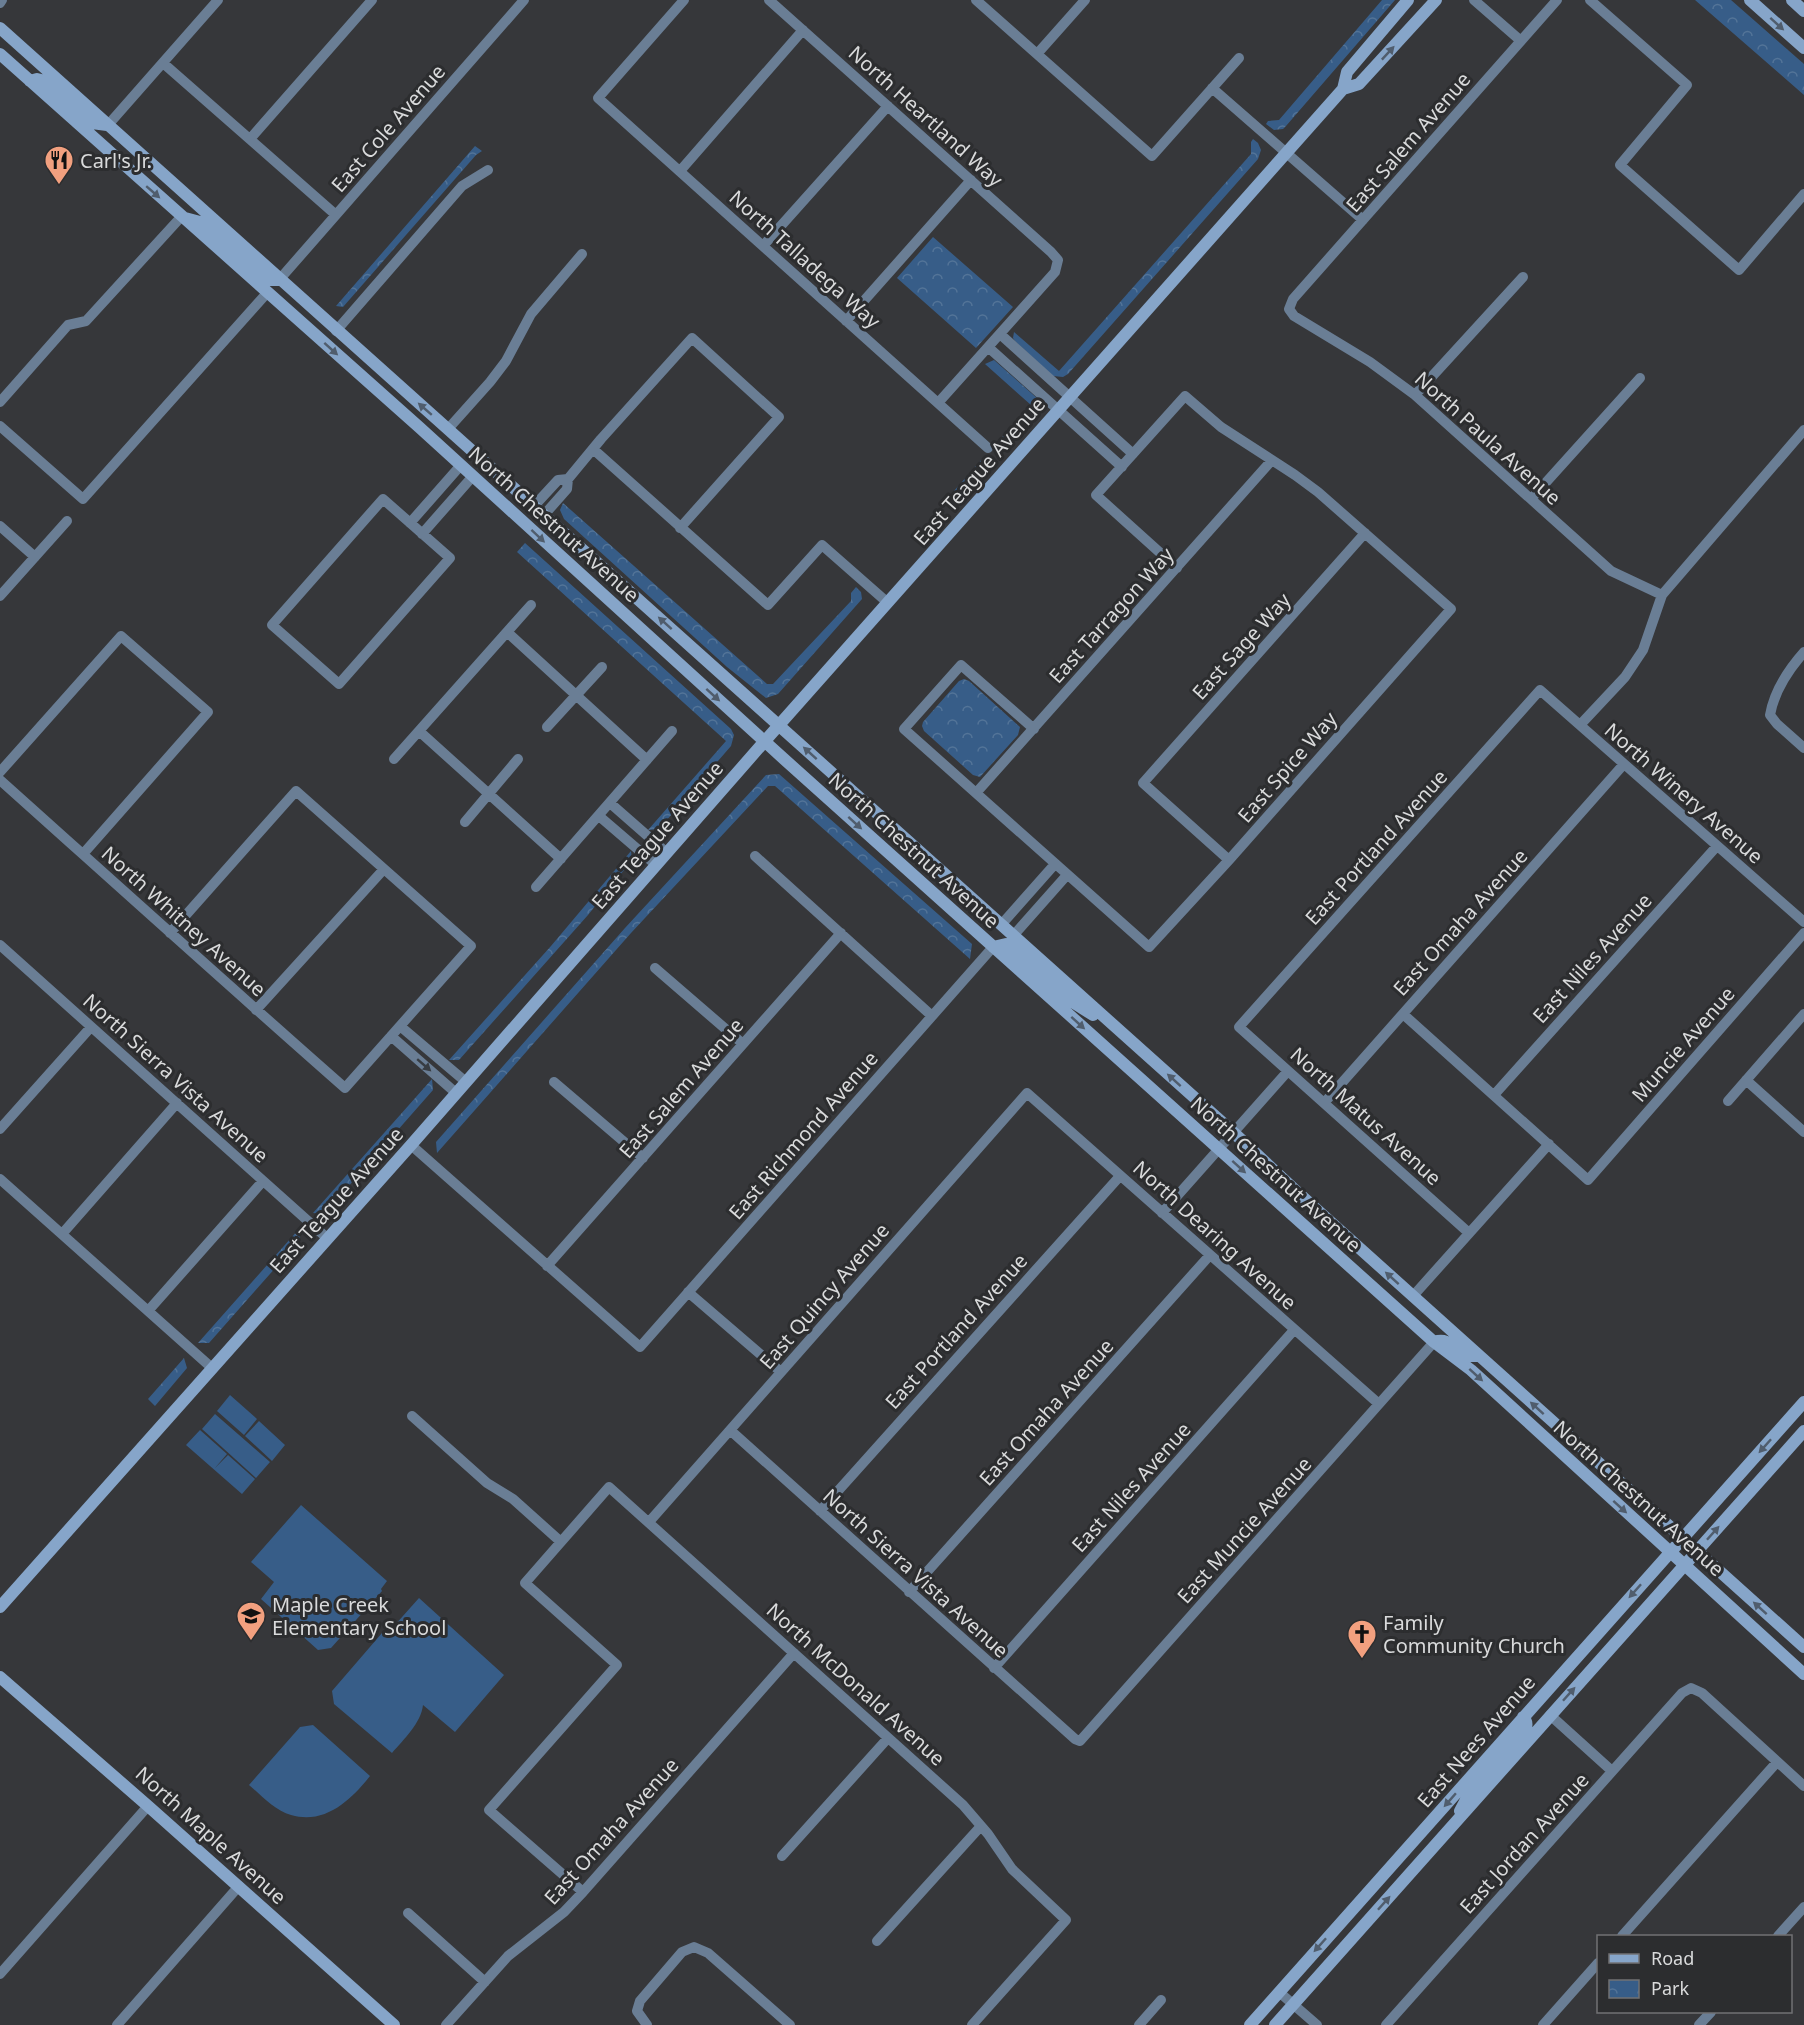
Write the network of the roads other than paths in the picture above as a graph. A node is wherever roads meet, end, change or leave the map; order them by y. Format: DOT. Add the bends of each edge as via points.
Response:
graph roads {
  1 [pos="218,0"];
  2 [pos="372,0"];
  3 [pos="524,0"];
  4 [pos="684,0"];
  5 [pos="769,0"];
  6 [pos="976,0"];
  7 [pos="1085,0"];
  8 [pos="1408,0"];
  9 [pos="1436,0"];
  10 [pos="1474,0"];
  11 [pos="1557,0"];
  12 [pos="1590,0"];
  13 [pos="1750,0"];
  14 [pos="1792,0"];
  15 [pos="1804,11"];
  16 [pos="0,28"];
  17 [pos="803,30"];
  18 [pos="1521,41"];
  19 [pos="1804,48"];
  20 [pos="0,54"];
  21 [pos="1037,54"];
  22 [pos="1239,58"];
  23 [pos="163,63"];
  24 [pos="30,81"];
  25 [pos="1212,88"];
  26 [pos="1343,89"];
  27 [pos="888,106"];
  28 [pos="108,125"];
  29 [pos="250,139"];
  30 [pos="1286,154"];
  31 [pos="488,170"];
  32 [pos="680,171"];
  33 [pos="971,180"];
  34 [pos="1804,194"];
  35 [pos="336,215"];
  36 [pos="180,217"];
  37 [pos="1363,220"];
  38 [pos="763,246"];
  39 [pos="582,254"];
  40 [pos="1523,277"];
  41 [pos="279,279"];
  42 [pos="267,293"];
  43 [pos="1289,309"];
  44 [pos="846,321"];
  45 [pos="336,331"];
  46 [pos="999,334"];
  47 [pos="988,347"];
  48 [pos="1032,364"];
  49 [pos="1022,377"];
  50 [pos="1640,378"];
  51 [pos="1415,395"];
  52 [pos="1070,398"];
  53 [pos="0,402"];
  54 [pos="938,403"];
  55 [pos="1059,410"];
  56 [pos="1100,425"];
  57 [pos="0,426"];
  58 [pos="448,429"];
  59 [pos="1804,430"];
  60 [pos="1089,437"];
  61 [pos="593,448"];
  62 [pos="988,448"];
  63 [pos="1133,454"];
  64 [pos="1272,460"];
  65 [pos="461,465"];
  66 [pos="1122,467"];
  67 [pos="473,476"];
  68 [pos="1531,499"];
  69 [pos="429,500"];
  70 [pos="539,511"];
  71 [pos="442,512"];
  72 [pos="67,521"];
  73 [pos="410,523"];
  74 [pos="0,526"];
  75 [pos="680,528"];
  76 [pos="1365,533"];
  77 [pos="422,534"];
  78 [pos="34,557"];
  79 [pos="1177,568"];
  80 [pos="1662,595"];
  81 [pos="0,596"];
  82 [pos="888,603"];
  83 [pos="531,605"];
  84 [pos="507,632"];
  85 [pos="1804,652"];
  86 [pos="602,667"];
  87 [pos="1540,690"];
  88 [pos="576,695"];
  89 [pos="1580,725"];
  90 [pos="779,726"];
  91 [pos="547,727"];
  92 [pos="1034,729"];
  93 [pos="419,731"];
  94 [pos="672,731"];
  95 [pos="764,742"];
  96 [pos="1804,748"];
  97 [pos="394,759"];
  98 [pos="518,759"];
  99 [pos="647,760"];
  100 [pos="1624,764"];
  101 [pos="0,772"];
  102 [pos="0,780"];
  103 [pos="976,793"];
  104 [pos="488,794"];
  105 [pos="610,803"];
  106 [pos="599,816"];
  107 [pos="465,822"];
  108 [pos="633,823"];
  109 [pos="622,836"];
  110 [pos="1717,846"];
  111 [pos="667,853"];
  112 [pos="82,854"];
  113 [pos="755,856"];
  114 [pos="561,859"];
  115 [pos="1229,860"];
  116 [pos="1055,864"];
  117 [pos="656,865"];
  118 [pos="384,868"];
  119 [pos="1067,874"];
  120 [pos="536,887"];
  121 [pos="1023,899"];
  122 [pos="1036,910"];
  123 [pos="1804,922"];
  124 [pos="1001,924"];
  125 [pos="170,933"];
  126 [pos="841,933"];
  127 [pos="1804,933"];
  128 [pos="1013,936"];
  129 [pos="993,947"];
  130 [pos="1,949"];
  131 [pos="655,969"];
  132 [pos="256,1010"];
  133 [pos="1403,1014"];
  134 [pos="1804,1014"];
  135 [pos="932,1016"];
  136 [pos="400,1026"];
  137 [pos="91,1027"];
  138 [pos="1239,1027"];
  139 [pos="1122,1033"];
  140 [pos="391,1036"];
  141 [pos="743,1044"];
  142 [pos="1288,1071"];
  143 [pos="1746,1080"];
  144 [pos="466,1082"];
  145 [pos="554,1082"];
  146 [pos="456,1093"];
  147 [pos="1027,1093"];
  148 [pos="1494,1095"];
  149 [pos="1728,1101"];
  150 [pos="177,1103"];
  151 [pos="1324,1103"];
  152 [pos="0,1129"];
  153 [pos="1804,1132"];
  154 [pos="1233,1133"];
  155 [pos="411,1144"];
  156 [pos="1549,1144"];
  157 [pos="1219,1149"];
  158 [pos="643,1158"];
  159 [pos="1120,1176"];
  160 [pos="0,1179"];
  161 [pos="263,1181"];
  162 [pos="1162,1213"];
  163 [pos="1469,1233"];
  164 [pos="62,1234"];
  165 [pos="327,1238"];
  166 [pos="1210,1255"];
  167 [pos="547,1266"];
  168 [pos="688,1292"];
  169 [pos="1413,1296"];
  170 [pos="148,1311"];
  171 [pos="1294,1330"];
  172 [pos="1434,1342"];
  173 [pos="1479,1356"];
  174 [pos="212,1368"];
  175 [pos="781,1372"];
  176 [pos="1804,1402"];
  177 [pos="1379,1404"];
  178 [pos="412,1416"];
  179 [pos="730,1430"];
  180 [pos="1804,1431"];
  181 [pos="820,1511"];
  182 [pos="649,1522"];
  183 [pos="1683,1538"];
  184 [pos="561,1542"];
  185 [pos="1697,1551"];
  186 [pos="1670,1552"];
  187 [pos="1684,1565"];
  188 [pos="909,1592"];
  189 [pos="0,1607"];
  190 [pos="1804,1647"];
  191 [pos="794,1653"];
  192 [pos="994,1668"];
  193 [pos="1804,1674"];
  194 [pos="0,1677"];
  195 [pos="1550,1715"];
  196 [pos="1523,1717"];
  197 [pos="888,1738"];
  198 [pos="1080,1740"];
  199 [pos="1777,1762"];
  200 [pos="1612,1771"];
  201 [pos="1804,1786"];
  202 [pos="148,1806"];
  203 [pos="981,1826"];
  204 [pos="1447,1832"];
  205 [pos="782,1856"];
  206 [pos="239,1886"];
  207 [pos="583,1892"];
  208 [pos="1804,1907"];
  209 [pos="408,1913"];
  210 [pos="1623,1935"];
  211 [pos="1779,1935"];
  212 [pos="877,1941"];
  213 [pos="1597,1965"];
  214 [pos="0,1974"];
  215 [pos="484,1982"];
  216 [pos="1279,1992"];
  217 [pos="1161,2000"];
  218 [pos="1294,2004"];
  219 [pos="1710,2013"];
  220 [pos="1389,2024"];
  221 [pos="117,2025"];
  222 [pos="394,2025"];
  223 [pos="446,2025"];
  224 [pos="647,2025"];
  225 [pos="790,2025"];
  226 [pos="972,2025"];
  227 [pos="1139,2025"];
  228 [pos="1250,2025"];
  229 [pos="1275,2025"];
  230 [pos="1317,2025"];
  231 [pos="1543,2025"];
  232 [pos="1699,2025"];
  1 -- 23 [label="street"];
  2 -- 29 [label="street"];
  3 -- 35 [label="street, East Cole Avenue"];
  4 -- 32 [label="street, North Talladega Way" via="598,98"];
  5 -- 17 [label="street, North Heartland Way"];
  6 -- 21 [label="street"];
  7 -- 21 [label="street"];
  8 -- 26 [label="main road, East Teague Avenue" via="1347,72"];
  26 -- 9 [label="main road, East Teague Avenue, one-way" via="1359,84"];
  10 -- 18 [label="street"];
  11 -- 18 [label="street, East Salem Avenue"];
  12 -- 34 [label="street" via="1688,85 1620,165 1738,270"];
  13 -- 19 [label="main road, one-way"];
  14 -- 15 [label="main road"];
  16 -- 28 [label="main road, North Chestnut Avenue"];
  17 -- 27 [label="street, North Heartland Way"];
  17 -- 32 [label="street"];
  18 -- 37 [label="street, East Salem Avenue"];
  20 -- 24 [label="main road, North Chestnut Avenue"];
  21 -- 25 [label="street" via="1152,156"];
  22 -- 25 [label="street"];
  23 -- 28 [label="street"];
  23 -- 29 [label="street"];
  24 -- 28 [label="main road" via="45,81 92,123"];
  24 -- 36 [label="main road, North Chestnut Avenue, one-way"];
  25 -- 30 [label="street"];
  26 -- 30 [label="main road, East Teague Avenue"];
  27 -- 33 [label="street, North Heartland Way"];
  27 -- 38 [label="street"];
  28 -- 41 [label="main road, North Chestnut Avenue"];
  29 -- 35 [label="street"];
  30 -- 37 [label="street"];
  30 -- 52 [label="main road, East Teague Avenue"];
  31 -- 45 [label="street" via="462,186"];
  32 -- 38 [label="street, North Talladega Way"];
  33 -- 44 [label="street"];
  33 -- 46 [label="street, North Heartland Way" via="1058,260 1055,272"];
  35 -- 41 [label="street, East Cole Avenue"];
  36 -- 41 [label="main road" via="200,222 261,278"];
  36 -- 42 [label="main road, North Chestnut Avenue"];
  36 -- 53 [label="street" via="86,321 68,326"];
  37 -- 43 [label="street, East Salem Avenue" via="1293,299"];
  38 -- 44 [label="street, North Talladega Way"];
  39 -- 58 [label="street" via="531,314 490,382"];
  40 -- 51 [label="street"];
  41 -- 45 [label="main road, North Chestnut Avenue"];
  42 -- 45 [label="main road" via="281,295 321,330"];
  42 -- 57 [label="street" via="82,499"];
  42 -- 65 [label="main road, North Chestnut Avenue, one-way"];
  43 -- 51 [label="street, North Paula Avenue" via="1293,316 1370,362"];
  44 -- 54 [label="street, North Talladega Way"];
  58 -- 45 [label="main road, North Chestnut Avenue, one-way"];
  46 -- 47 [label="street"];
  46 -- 48 [label="street"];
  47 -- 49 [label="street"];
  47 -- 54 [label="street"];
  48 -- 49 [label="street"];
  48 -- 52 [label="street"];
  49 -- 55 [label="street"];
  50 -- 68 [label="street"];
  51 -- 68 [label="street, North Paula Avenue"];
  52 -- 55 [label="main road, East Teague Avenue"];
  52 -- 56 [label="street"];
  54 -- 62 [label="street, North Talladega Way"];
  55 -- 60 [label="street"];
  55 -- 82 [label="main road, East Teague Avenue"];
  56 -- 60 [label="street"];
  56 -- 63 [label="street"];
  58 -- 70 [label="main road, North Chestnut Avenue"];
  59 -- 80 [label="street"];
  60 -- 66 [label="street"];
  61 -- 70 [label="street" via="568,478 567,489"];
  61 -- 75 [label="street"];
  61 -- 75 [label="street" via="692,338 779,417"];
  63 -- 64 [label="street" via="1185,396 1221,427"];
  63 -- 66 [label="street"];
  64 -- 76 [label="street" via="1318,492"];
  64 -- 79 [label="street, East Tarragon Way"];
  65 -- 67 [label="main road, North Chestnut Avenue"];
  65 -- 69 [label="street"];
  65 -- 70 [label="main road" via="483,477 527,515 539,518"];
  66 -- 79 [label="street" via="1096,495"];
  67 -- 71 [label="street"];
  67 -- 95 [label="main road, North Chestnut Avenue, one-way"];
  68 -- 80 [label="street, North Paula Avenue" via="1611,571"];
  69 -- 71 [label="street"];
  69 -- 73 [label="street"];
  90 -- 70 [label="main road, North Chestnut Avenue, one-way"];
  71 -- 77 [label="street"];
  72 -- 78 [label="street"];
  73 -- 77 [label="street"];
  73 -- 77 [label="street" via="382,499 272,625 339,684 450,558"];
  74 -- 78 [label="street"];
  75 -- 82 [label="street" via="768,605 822,544"];
  76 -- 115 [label="street, East Spice Way" via="1450,609"];
  76 -- 115 [label="street, East Sage Way" via="1143,783"];
  78 -- 81 [label="street"];
  79 -- 92 [label="street, East Tarragon Way"];
  80 -- 89 [label="street" via="1643,650 1625,677"];
  82 -- 90 [label="main road, East Teague Avenue"];
  83 -- 84 [label="street"];
  84 -- 88 [label="street"];
  84 -- 93 [label="street"];
  85 -- 96 [label="street" via="1779,689 1770,715"];
  86 -- 88 [label="street"];
  87 -- 89 [label="street, North Winery Avenue"];
  87 -- 138 [label="street, East Portland Avenue"];
  88 -- 91 [label="street"];
  88 -- 99 [label="street"];
  89 -- 100 [label="street, North Winery Avenue"];
  90 -- 95 [label="main road, East Teague Avenue"];
  124 -- 90 [label="main road, North Chestnut Avenue, one-way"];
  92 -- 103 [label="street, East Tarragon Way"];
  92 -- 103 [label="street" via="961,665 904,729"];
  93 -- 97 [label="street"];
  93 -- 104 [label="street"];
  94 -- 99 [label="street"];
  95 -- 111 [label="main road, East Teague Avenue"];
  95 -- 129 [label="main road, North Chestnut Avenue, one-way"];
  98 -- 104 [label="street"];
  99 -- 105 [label="street"];
  100 -- 110 [label="street, North Winery Avenue"];
  100 -- 133 [label="street, East Omaha Avenue"];
  101 -- 112 [label="street" via="121,636 208,712"];
  102 -- 112 [label="street, North Whitney Avenue"];
  103 -- 116 [label="street"];
  104 -- 107 [label="street"];
  104 -- 114 [label="street"];
  105 -- 106 [label="street"];
  105 -- 108 [label="street"];
  106 -- 109 [label="street"];
  106 -- 114 [label="street"];
  108 -- 109 [label="street"];
  108 -- 111 [label="street"];
  109 -- 117 [label="street"];
  110 -- 123 [label="street, North Winery Avenue"];
  110 -- 148 [label="street, East Niles Avenue"];
  111 -- 117 [label="main road, East Teague Avenue"];
  112 -- 125 [label="street, North Whitney Avenue"];
  113 -- 126 [label="street"];
  114 -- 120 [label="street"];
  115 -- 119 [label="street, East Spice Way" via="1149,947"];
  116 -- 119 [label="street"];
  116 -- 121 [label="street"];
  117 -- 144 [label="main road, East Teague Avenue"];
  118 -- 125 [label="street" via="296,791"];
  118 -- 132 [label="street"];
  118 -- 136 [label="street" via="471,946"];
  119 -- 122 [label="street"];
  121 -- 122 [label="street"];
  121 -- 124 [label="street"];
  122 -- 128 [label="street"];
  124 -- 128 [label="main road, North Chestnut Avenue"];
  125 -- 132 [label="street, North Whitney Avenue"];
  126 -- 135 [label="street"];
  126 -- 141 [label="street, East Salem Avenue"];
  127 -- 156 [label="street, Muncie Avenue" via="1588,1180"];
  128 -- 139 [label="main road, North Chestnut Avenue"];
  129 -- 135 [label="street, East Richmond Avenue"];
  129 -- 139 [label="main road" via="1006,944 1066,998"];
  129 -- 157 [label="main road, North Chestnut Avenue, one-way"];
  130 -- 137 [label="street, North Sierra Vista Avenue"];
  131 -- 141 [label="street"];
  132 -- 140 [label="street, North Whitney Avenue" via="345,1088"];
  133 -- 148 [label="street"];
  133 -- 151 [label="street, East Omaha Avenue"];
  134 -- 143 [label="street"];
  135 -- 168 [label="street, East Richmond Avenue"];
  136 -- 140 [label="street"];
  136 -- 144 [label="street"];
  137 -- 150 [label="street, North Sierra Vista Avenue"];
  137 -- 152 [label="street"];
  138 -- 142 [label="street, North Matus Avenue"];
  154 -- 139 [label="main road, North Chestnut Avenue, one-way"];
  140 -- 146 [label="street, one-way"];
  141 -- 158 [label="street, East Salem Avenue"];
  142 -- 151 [label="street, North Matus Avenue"];
  142 -- 154 [label="street"];
  143 -- 149 [label="street"];
  143 -- 153 [label="street"];
  144 -- 146 [label="main road, East Teague Avenue"];
  145 -- 158 [label="street"];
  146 -- 155 [label="main road, East Teague Avenue"];
  147 -- 159 [label="street, North Dearing Avenue"];
  147 -- 175 [label="street, East Quincy Avenue"];
  148 -- 156 [label="street"];
  150 -- 161 [label="street, North Sierra Vista Avenue"];
  150 -- 164 [label="street"];
  151 -- 163 [label="street, North Matus Avenue"];
  154 -- 157 [label="street"];
  169 -- 154 [label="main road, North Chestnut Avenue, one-way"];
  155 -- 165 [label="main road, East Teague Avenue"];
  155 -- 167 [label="street"];
  156 -- 163 [label="street"];
  157 -- 162 [label="street"];
  157 -- 172 [label="main road, North Chestnut Avenue, one-way"];
  158 -- 167 [label="street, East Salem Avenue"];
  159 -- 162 [label="street, North Dearing Avenue"];
  159 -- 181 [label="street, East Portland Avenue"];
  160 -- 164 [label="street"];
  161 -- 165 [label="street, North Sierra Vista Avenue"];
  161 -- 170 [label="street"];
  162 -- 166 [label="street, North Dearing Avenue"];
  163 -- 169 [label="street"];
  164 -- 170 [label="street"];
  165 -- 174 [label="main road, East Teague Avenue"];
  166 -- 171 [label="street, North Dearing Avenue"];
  166 -- 188 [label="street, East Omaha Avenue"];
  167 -- 168 [label="street, East Richmond Avenue" via="640,1347"];
  168 -- 175 [label="street"];
  169 -- 173 [label="main road, North Chestnut Avenue"];
  170 -- 174 [label="street"];
  171 -- 177 [label="street, North Dearing Avenue"];
  171 -- 192 [label="street, East Niles Avenue"];
  172 -- 173 [label="main road" via="1442,1340 1464,1355"];
  172 -- 177 [label="street, East Muncie Avenue"];
  172 -- 186 [label="main road, North Chestnut Avenue, one-way"];
  183 -- 173 [label="main road, North Chestnut Avenue, one-way"];
  174 -- 189 [label="main road, East Teague Avenue"];
  175 -- 179 [label="street, East Quincy Avenue"];
  176 -- 183 [label="main road, East Nees Avenue, one-way"];
  177 -- 198 [label="street, East Muncie Avenue"];
  178 -- 184 [label="street"];
  179 -- 181 [label="street, North Sierra Vista Avenue"];
  179 -- 182 [label="street, East Quincy Avenue"];
  185 -- 180 [label="main road, East Nees Avenue, one-way"];
  181 -- 188 [label="street, North Sierra Vista Avenue"];
  182 -- 184 [label="street, North McDonald Avenue" via="609,1487"];
  182 -- 191 [label="street, North McDonald Avenue"];
  183 -- 185 [label="main road, North Chestnut Avenue"];
  183 -- 186 [label="main road, East Nees Avenue"];
  184 -- 207 [label="street" via="525,1583 617,1665 489,1810"];
  185 -- 187 [label="main road, East Nees Avenue"];
  190 -- 185 [label="main road, North Chestnut Avenue, one-way"];
  186 -- 187 [label="main road, North Chestnut Avenue"];
  186 -- 196 [label="main road, East Nees Avenue, one-way"];
  187 -- 193 [label="main road, North Chestnut Avenue"];
  195 -- 187 [label="main road, East Nees Avenue, one-way"];
  188 -- 192 [label="street, North Sierra Vista Avenue"];
  191 -- 197 [label="street, North McDonald Avenue"];
  191 -- 207 [label="street, East Omaha Avenue"];
  192 -- 198 [label="street, North Sierra Vista Avenue"];
  194 -- 202 [label="main road, North Maple Avenue"];
  195 -- 200 [label="street"];
  195 -- 204 [label="main road, East Nees Avenue"];
  196 -- 204 [label="main road" via="1527,1721 1524,1732 1470,1792"];
  196 -- 216 [label="main road, East Nees Avenue, one-way"];
  197 -- 203 [label="street, North McDonald Avenue"];
  197 -- 205 [label="street"];
  199 -- 200 [label="street, East Jordan Avenue" via="1702,1693 1691,1688 1682,1693"];
  199 -- 201 [label="street"];
  199 -- 210 [label="street"];
  200 -- 220 [label="street, East Jordan Avenue"];
  202 -- 206 [label="main road, North Maple Avenue"];
  202 -- 214 [label="street"];
  203 -- 212 [label="street"];
  203 -- 226 [label="street, North McDonald Avenue" via="1012,1869 1066,1920"];
  218 -- 204 [label="main road, East Nees Avenue, one-way"];
  206 -- 221 [label="street"];
  206 -- 222 [label="main road, North Maple Avenue"];
  207 -- 215 [label="street, East Omaha Avenue" via="508,1956"];
  208 -- 211 [label="street"];
  209 -- 215 [label="street"];
  213 -- 231 [label="street"];
  215 -- 223 [label="street, East Omaha Avenue"];
  216 -- 218 [label="street"];
  216 -- 228 [label="main road, East Nees Avenue"];
  217 -- 227 [label="street"];
  218 -- 229 [label="main road, East Nees Avenue"];
  218 -- 230 [label="street"];
  219 -- 232 [label="street"];
  224 -- 225 [label="street" via="637,2011 640,2001 682,1952 694,1947 708,1953"];
}
